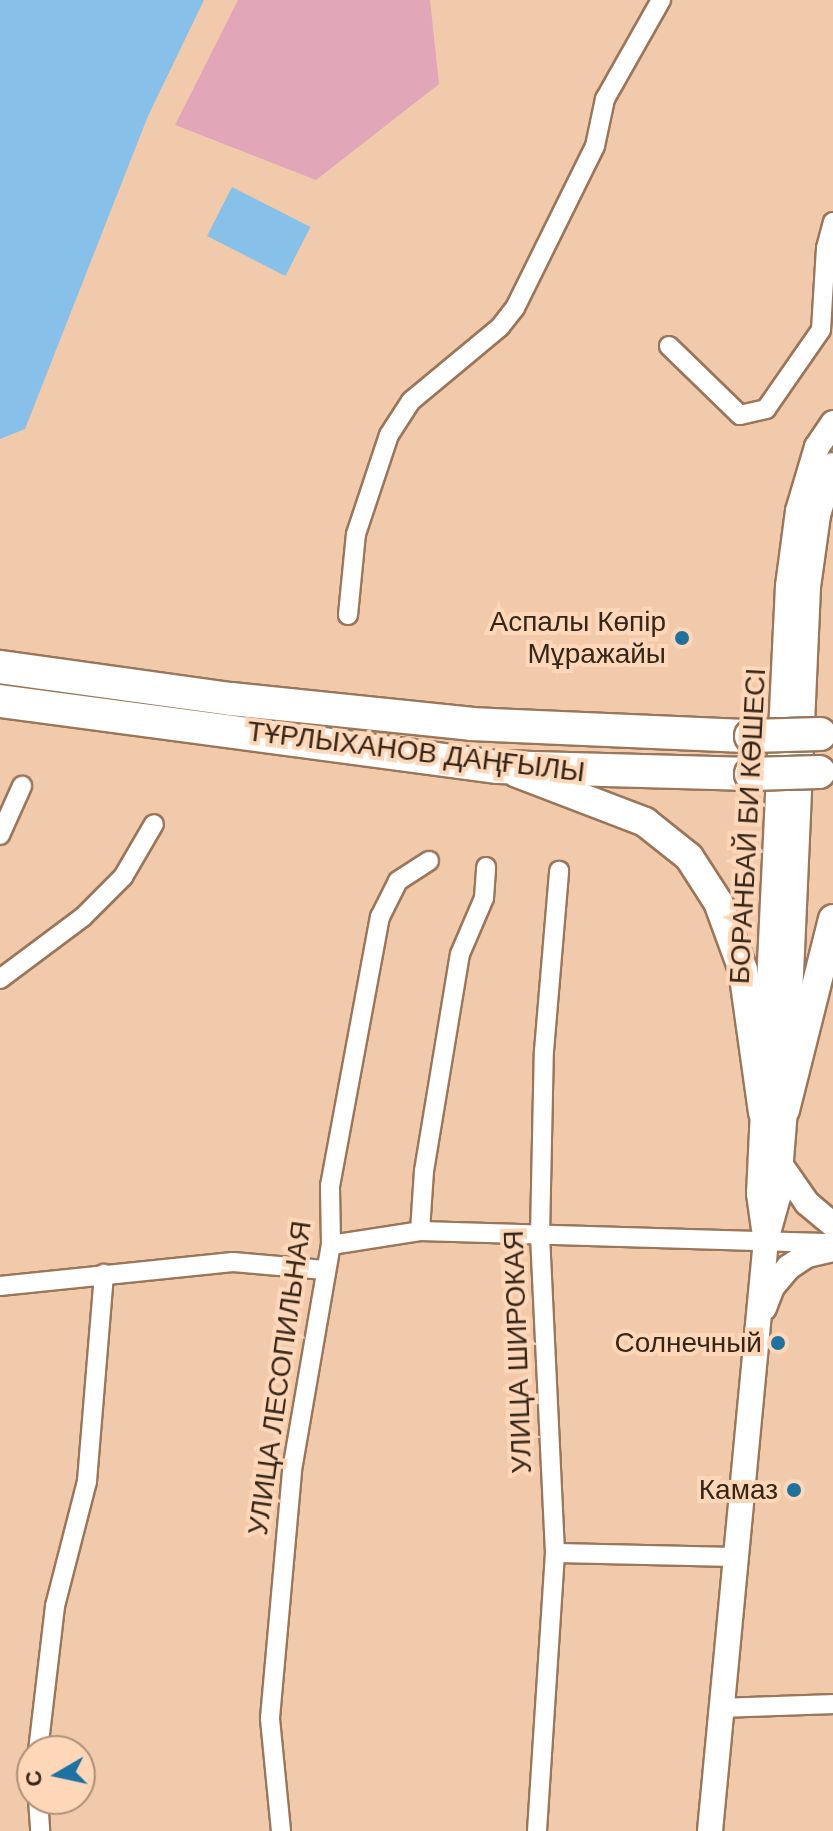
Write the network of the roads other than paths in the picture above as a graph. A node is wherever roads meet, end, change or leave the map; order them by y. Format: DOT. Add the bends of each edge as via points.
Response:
graph roads {
  1 [pos="661,0"];
  2 [pos="833,222"];
  3 [pos="669,346"];
  4 [pos="833,423"];
  5 [pos="833,465"];
  6 [pos="348,615"];
  7 [pos="0,667"];
  8 [pos="0,701"];
  9 [pos="229,715"];
  10 [pos="826,733"];
  11 [pos="497,767"];
  12 [pos="826,772"];
  13 [pos="22,786"];
  14 [pos="154,824"];
  15 [pos="0,835"];
  16 [pos="429,861"];
  17 [pos="486,867"];
  18 [pos="559,871"];
  19 [pos="833,919"];
  20 [pos="0,979"];
  21 [pos="774,1112"];
  22 [pos="780,1164"];
  23 [pos="833,1225"];
  24 [pos="420,1231"];
  25 [pos="540,1235"];
  26 [pos="766,1240"];
  27 [pos="833,1243"];
  28 [pos="331,1245"];
  29 [pos="833,1249"];
  30 [pos="325,1270"];
  31 [pos="104,1274"];
  32 [pos="0,1286"];
  33 [pos="758,1325"];
  34 [pos="555,1553"];
  35 [pos="736,1557"];
  36 [pos="833,1704"];
  37 [pos="721,1708"];
  38 [pos="40,1735"];
  39 [pos="281,1831"];
  40 [pos="537,1831"];
  41 [pos="710,1831"];
  1 -- 6 [label="street" via="605,99 595,146 515,308 500,327 411,401 389,435 356,534"];
  2 -- 3 [label="street" via="826,248 821,330 766,409 740,415"];
  4 -- 21 [label="main road, БОРАНБАЙ БИ КӨШЕСІ" via="817,447 798,511 788,586"];
  5 -- 21 [label="main road, БОРАНБАЙ БИ КӨШЕСІ" via="818,515 808,587"];
  7 -- 9 [label="highway, ТҰРЛЫХАНОВ ДАҢҒЫЛЫ"];
  8 -- 9 [label="highway, ТҰРЛЫХАНОВ ДАҢҒЫЛЫ"];
  9 -- 10 [label="highway, ТҰРЛЫХАНОВ ДАҢҒЫЛЫ, bridge" via="751,736"];
  9 -- 11 [label="highway, ТҰРЛЫХАНОВ ДАҢҒЫЛЫ"];
  11 -- 12 [label="highway, ТҰРЛЫХАНОВ ДАҢҒЫЛЫ, bridge"];
  11 -- 21 [label="main road" via="582,794 645,822 689,857 718,902 743,970"];
  13 -- 15 [label="street"];
  14 -- 20 [label="street" via="123,877 83,917"];
  16 -- 28 [label="street, УЛИЦА ЛЕСОПИЛЬНАЯ" via="398,881 380,917 330,1186"];
  17 -- 24 [label="street" via="484,898 460,954 424,1171"];
  18 -- 25 [label="street, УЛИЦА ШИРОКАЯ" via="544,1051"];
  19 -- 21 [label="main road"];
  21 -- 22 [label="main road, БОРАНБАЙ БИ КӨШЕСІ"];
  21 -- 26 [label="main road, БОРАНБАЙ БИ КӨШЕСІ" via="759,1194"];
  22 -- 23 [label="main road" via="807,1203"];
  22 -- 26 [label="main road, БОРАНБАЙ БИ КӨШЕСІ"];
  24 -- 25 [label="street"];
  24 -- 28 [label="street"];
  25 -- 26 [label="street"];
  25 -- 34 [label="street, УЛИЦА ШИРОКАЯ"];
  26 -- 27 [label="street"];
  26 -- 33 [label="main road, БОРАНБАЙ БИ КӨШЕСІ"];
  28 -- 30 [label="street, УЛИЦА ЛЕСОПИЛЬНАЯ"];
  29 -- 33 [label="main road" via="807,1255 789,1267 772,1287"];
  30 -- 31 [label="street" via="233,1262"];
  30 -- 39 [label="street, УЛИЦА ЛЕСОПИЛЬНАЯ" via="292,1470 270,1718"];
  31 -- 32 [label="street"];
  31 -- 38 [label="street" via="87,1481 55,1606"];
  33 -- 35 [label="main road, БОРАНБАЙ БИ КӨШЕСІ"];
  34 -- 35 [label="street"];
  34 -- 40 [label="street, УЛИЦА ШИРОКАЯ"];
  35 -- 37 [label="main road, БОРАНБАЙ БИ КӨШЕСІ"];
  36 -- 37 [label="street"];
  37 -- 41 [label="main road, БОРАНБАЙ БИ КӨШЕСІ"];
}
